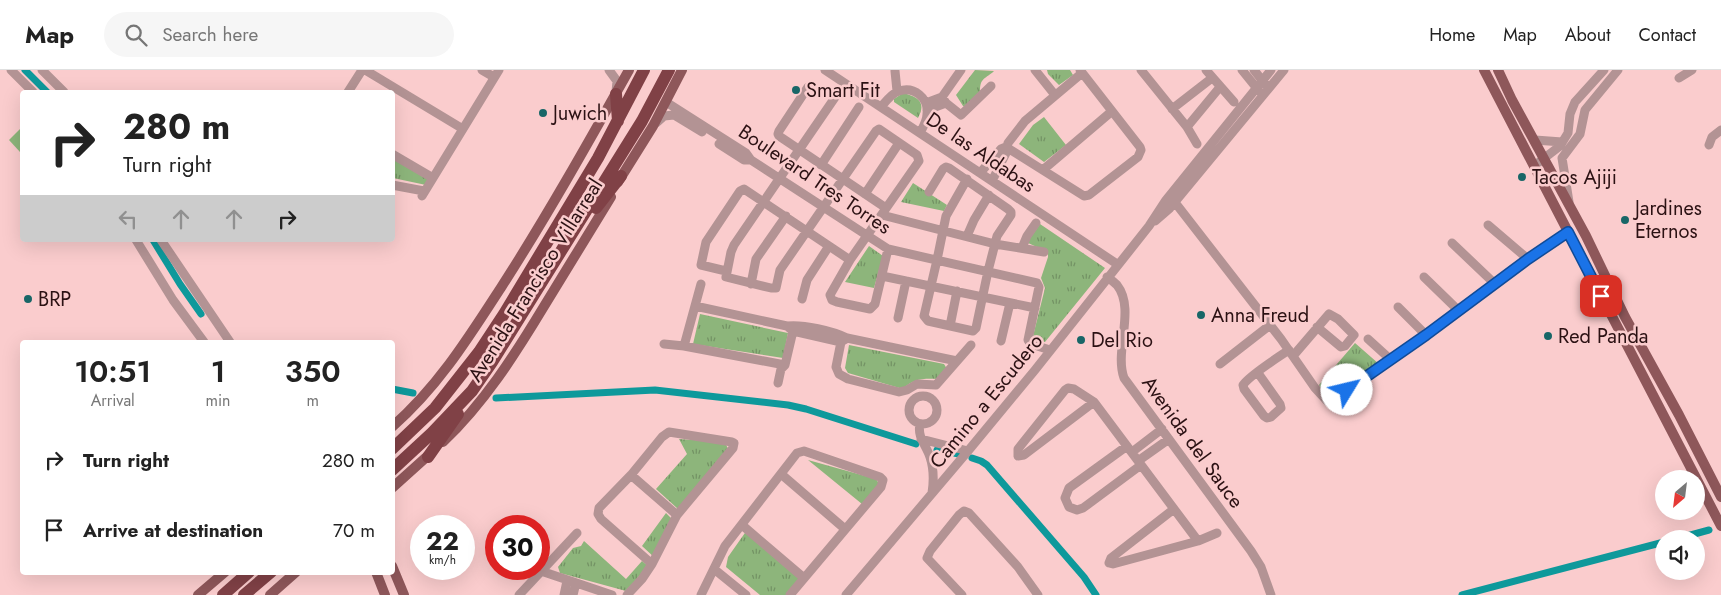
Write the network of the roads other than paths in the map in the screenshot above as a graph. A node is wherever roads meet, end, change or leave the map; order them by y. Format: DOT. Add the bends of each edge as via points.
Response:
graph roads {
  1 [pos="11,70"];
  2 [pos="42,70"];
  3 [pos="364,70"];
  4 [pos="482,70"];
  5 [pos="609,70"];
  6 [pos="629,70"];
  7 [pos="644,70"];
  8 [pos="669,70"];
  9 [pos="682,70"];
  10 [pos="825,70"];
  11 [pos="961,70"];
  12 [pos="1035,70"];
  13 [pos="1143,70"];
  14 [pos="1206,70"];
  15 [pos="1242,70"];
  16 [pos="1254,70"];
  17 [pos="1271,70"];
  18 [pos="1284,70"];
  19 [pos="1484,70"];
  20 [pos="1498,70"];
  21 [pos="1604,70"];
  22 [pos="1618,70"];
  23 [pos="1692,70"];
  24 [pos="897,71"];
  25 [pos="1081,71"];
  26 [pos="496,74"];
  27 [pos="1212,78"];
  28 [pos="1679,78"];
  29 [pos="991,86"];
  30 [pos="808,87"];
  31 [pos="1220,87"];
  32 [pos="1263,88"];
  33 [pos="31,90"];
  34 [pos="62,90"];
  35 [pos="349,90"];
  36 [pos="901,90"];
  37 [pos="1586,90"];
  38 [pos="838,93"];
  39 [pos="616,94"];
  40 [pos="1055,95"];
  41 [pos="1595,97"];
  42 [pos="944,100"];
  43 [pos="666,102"];
  44 [pos="1234,102"];
  45 [pos="859,107"];
  46 [pos="881,107"];
  47 [pos="927,107"];
  48 [pos="1172,109"];
  49 [pos="1111,112"];
  50 [pos="618,122"];
  51 [pos="697,125"];
  52 [pos="652,126"];
  53 [pos="1187,128"];
  54 [pos="463,129"];
  55 [pos="1721,130"];
  56 [pos="920,132"];
  57 [pos="1535,140"];
  58 [pos="899,143"];
  59 [pos="1197,144"];
  60 [pos="1561,144"];
  61 [pos="1710,144"];
  62 [pos="1006,147"];
  63 [pos="799,150"];
  64 [pos="395,156"];
  65 [pos="1544,157"];
  66 [pos="1562,158"];
  67 [pos="821,165"];
  68 [pos="1534,166"];
  69 [pos="1044,169"];
  70 [pos="980,173"];
  71 [pos="621,176"];
  72 [pos="433,178"];
  73 [pos="780,178"];
  74 [pos="842,179"];
  75 [pos="967,180"];
  76 [pos="992,181"];
  77 [pos="395,186"];
  78 [pos="928,192"];
  79 [pos="865,194"];
  80 [pos="989,195"];
  81 [pos="1173,199"];
  82 [pos="764,202"];
  83 [pos="1569,204"];
  84 [pos="824,207"];
  85 [pos="884,212"];
  86 [pos="786,216"];
  87 [pos="1036,223"];
  88 [pos="1488,225"];
  89 [pos="807,231"];
  90 [pos="942,231"];
  91 [pos="1568,232"];
  92 [pos="867,236"];
  93 [pos="967,236"];
  94 [pos="137,242"];
  95 [pos="162,242"];
  96 [pos="1452,243"];
  97 [pos="995,244"];
  98 [pos="829,246"];
  99 [pos="1022,248"];
  100 [pos="888,249"];
  101 [pos="1044,252"];
  102 [pos="559,255"];
  103 [pos="1528,259"];
  104 [pos="850,260"];
  105 [pos="937,260"];
  106 [pos="1117,264"];
  107 [pos="988,271"];
  108 [pos="726,272"];
  109 [pos="882,276"];
  110 [pos="1107,277"];
  111 [pos="1424,277"];
  112 [pos="906,281"];
  113 [pos="1494,283"];
  114 [pos="701,284"];
  115 [pos="751,284"];
  116 [pos="930,286"];
  117 [pos="957,292"];
  118 [pos="982,297"];
  119 [pos="802,299"];
  120 [pos="1010,303"];
  121 [pos="695,306"];
  122 [pos="1398,307"];
  123 [pos="1035,308"];
  124 [pos="1459,311"];
  125 [pos="898,318"];
  126 [pos="1270,325"];
  127 [pos="950,326"];
  128 [pos="1317,327"];
  129 [pos="790,329"];
  130 [pos="1426,335"];
  131 [pos="203,340"];
  132 [pos="229,340"];
  133 [pos="844,340"];
  134 [pos="1368,340"];
  135 [pos="1002,341"];
  136 [pos="664,344"];
  137 [pos="971,345"];
  138 [pos="684,346"];
  139 [pos="1050,350"];
  140 [pos="1291,353"];
  141 [pos="1390,359"];
  142 [pos="956,362"];
  143 [pos="1220,364"];
  144 [pos="785,365"];
  145 [pos="1258,373"];
  146 [pos="778,383"];
  147 [pos="927,385"];
  148 [pos="910,389"];
  149 [pos="472,391"];
  150 [pos="920,397"];
  151 [pos="1094,402"];
  152 [pos="395,424"];
  153 [pos="920,424"];
  154 [pos="1165,434"];
  155 [pos="921,439"];
  156 [pos="395,446"];
  157 [pos="968,452"];
  158 [pos="1134,456"];
  159 [pos="428,457"];
  160 [pos="395,467"];
  161 [pos="781,474"];
  162 [pos="631,475"];
  163 [pos="395,485"];
  164 [pos="932,493"];
  165 [pos="1721,497"];
  166 [pos="1174,509"];
  167 [pos="677,515"];
  168 [pos="742,525"];
  169 [pos="1721,526"];
  170 [pos="845,530"];
  171 [pos="1217,533"];
  172 [pos="577,534"];
  173 [pos="1198,541"];
  174 [pos="550,562"];
  175 [pos="652,564"];
  176 [pos="714,569"];
  177 [pos="395,573"];
  178 [pos="550,574"];
  179 [pos="221,575"];
  180 [pos="246,575"];
  181 [pos="267,575"];
  182 [pos="293,575"];
  183 [pos="377,575"];
  184 [pos="804,578"];
  185 [pos="533,580"];
  186 [pos="572,582"];
  187 [pos="198,595"];
  188 [pos="223,595"];
  189 [pos="244,595"];
  190 [pos="270,595"];
  191 [pos="385,595"];
  192 [pos="404,595"];
  193 [pos="519,595"];
  194 [pos="564,595"];
  195 [pos="572,595"];
  196 [pos="612,595"];
  197 [pos="627,595"];
  198 [pos="701,595"];
  199 [pos="746,595"];
  200 [pos="790,595"];
  201 [pos="846,595"];
  202 [pos="962,595"];
  203 [pos="1038,595"];
  204 [pos="1271,595"];
  1 -- 33 [label="street"];
  2 -- 34 [label="street"];
  3 -- 35 [label="street"];
  3 -- 54 [label="street"];
  4 -- 26 [label="street"];
  5 -- 39 [label="street" via="617,81"];
  6 -- 39 [label="main road, Avenida Francisco Villarreal"];
  7 -- 50 [label="highway, Avenida Francisco Villarreal"];
  8 -- 102 [label="highway, Avenida Francisco Villarreal" via="642,121"];
  9 -- 43 [label="main road, Avenida Francisco Villarreal"];
  10 -- 46 [label="street, De las Aldabas"];
  11 -- 42 [label="street"];
  12 -- 40 [label="street"];
  13 -- 48 [label="street"];
  14 -- 27 [label="street"];
  15 -- 32 [label="street"];
  16 -- 32 [label="street"];
  17 -- 32 [label="street, Camino a Escudero"];
  18 -- 32 [label="street, Camino a Escudero"];
  19 -- 68 [label="main road"];
  20 -- 57 [label="main road"];
  21 -- 37 [label="street"];
  22 -- 41 [label="street"];
  23 -- 28 [label="street"];
  24 -- 36 [label="street"];
  25 -- 40 [label="street"];
  25 -- 49 [label="street"];
  26 -- 54 [label="street"];
  27 -- 31 [label="street"];
  27 -- 48 [label="street"];
  29 -- 42 [label="street" via="962,115"];
  30 -- 63 [label="street" via="778,134"];
  31 -- 44 [label="street"];
  31 -- 53 [label="street"];
  32 -- 81 [label="street, Camino a Escudero"];
  36 -- 46 [label="street"];
  36 -- 47 [label="street" via="911,90 920,95"];
  37 -- 41 [label="street"];
  37 -- 60 [label="street" via="1571,110 1570,127"];
  38 -- 63 [label="street"];
  39 -- 50 [label="highway"];
  39 -- 152 [label="main road, Avenida Francisco Villarreal" via="461,350 430,389"];
  40 -- 62 [label="street" via="1025,121"];
  41 -- 66 [label="street" via="1585,110 1580,134"];
  42 -- 47 [label="street"];
  43 -- 51 [label="street, Boulevard Tres Torres"];
  43 -- 52 [label="main road, Avenida Francisco Villarreal"];
  45 -- 67 [label="street"];
  46 -- 56 [label="street, De las Aldabas"];
  47 -- 56 [label="street"];
  48 -- 53 [label="street"];
  49 -- 69 [label="street"];
  49 -- 69 [label="street" via="1140,147 1138,157 1088,196"];
  50 -- 156 [label="highway, Avenida Francisco Villarreal" via="479,352 435,408"];
  51 -- 52 [label="street" via="670,114"];
  51 -- 73 [label="street, Boulevard Tres Torres" via="746,153 751,160"];
  52 -- 71 [label="main road, Avenida Francisco Villarreal"];
  53 -- 59 [label="street"];
  54 -- 72 [label="street"];
  55 -- 61 [label="street" via="1712,137"];
  56 -- 70 [label="street, De las Aldabas"];
  57 -- 60 [label="street"];
  57 -- 65 [label="main road"];
  58 -- 74 [label="street" via="877,130"];
  58 -- 79 [label="street"];
  58 -- 85 [label="street" via="917,155 919,161"];
  60 -- 65 [label="street"];
  60 -- 66 [label="street"];
  62 -- 69 [label="street"];
  62 -- 70 [label="street"];
  62 -- 76 [label="street"];
  63 -- 67 [label="street"];
  63 -- 73 [label="street"];
  64 -- 72 [label="street"];
  65 -- 68 [label="street"];
  65 -- 83 [label="main road"];
  66 -- 83 [label="street"];
  67 -- 74 [label="street"];
  68 -- 91 [label="main road"];
  70 -- 76 [label="street, De las Aldabas"];
  71 -- 102 [label="highway"];
  71 -- 159 [label="main road, Avenida Francisco Villarreal" via="520,345 459,427"];
  72 -- 77 [label="street" via="423,194"];
  73 -- 82 [label="street"];
  73 -- 84 [label="street, Boulevard Tres Torres"];
  74 -- 79 [label="street"];
  74 -- 84 [label="street"];
  75 -- 78 [label="street" via="946,168"];
  75 -- 80 [label="street"];
  75 -- 90 [label="street" via="946,216"];
  76 -- 106 [label="street, De las Aldabas"];
  79 -- 85 [label="street"];
  80 -- 93 [label="street"];
  80 -- 97 [label="street" via="1010,210 1011,215"];
  81 -- 106 [label="street, Camino a Escudero"];
  81 -- 126 [label="street"];
  82 -- 86 [label="street"];
  82 -- 108 [label="street" via="734,245"];
  82 -- 108 [label="street" via="742,189 706,242 701,264"];
  83 -- 165 [label="main road"];
  84 -- 89 [label="street"];
  84 -- 92 [label="street, Boulevard Tres Torres"];
  85 -- 90 [label="street"];
  85 -- 92 [label="street"];
  86 -- 89 [label="street"];
  86 -- 115 [label="street" via="756,259"];
  87 -- 99 [label="street"];
  88 -- 103 [label="street"];
  89 -- 98 [label="street"];
  89 -- 115 [label="street" via="780,270 776,288"];
  90 -- 93 [label="street"];
  90 -- 105 [label="street"];
  91 -- 103 [label="street"];
  91 -- 169 [label="main road"];
  92 -- 100 [label="street, Boulevard Tres Torres"];
  92 -- 104 [label="street"];
  93 -- 97 [label="street"];
  94 -- 131 [label="street"];
  95 -- 132 [label="street"];
  96 -- 113 [label="street"];
  97 -- 99 [label="street"];
  97 -- 107 [label="street"];
  98 -- 104 [label="street"];
  98 -- 119 [label="street" via="807,280"];
  99 -- 101 [label="street"];
  100 -- 105 [label="street, Boulevard Tres Torres"];
  100 -- 109 [label="street"];
  102 -- 149 [label="highway, Avenida Francisco Villarreal"];
  103 -- 113 [label="street"];
  104 -- 109 [label="street" via="830,295 834,301 872,309"];
  105 -- 107 [label="street, Boulevard Tres Torres"];
  105 -- 116 [label="street"];
  106 -- 110 [label="street, Camino a Escudero"];
  107 -- 118 [label="street"];
  107 -- 123 [label="street, Boulevard Tres Torres" via="1034,282 1039,287"];
  108 -- 115 [label="street" via="728,279"];
  109 -- 112 [label="street"];
  110 -- 139 [label="street, Camino a Escudero"];
  110 -- 154 [label="street, Avenida del Sauce" via="1116,284 1123,302 1122,372"];
  111 -- 124 [label="street"];
  112 -- 116 [label="street"];
  112 -- 125 [label="street"];
  113 -- 124 [label="street"];
  114 -- 121 [label="street"];
  116 -- 117 [label="street"];
  116 -- 127 [label="street" via="924,316 928,322"];
  117 -- 118 [label="street"];
  117 -- 127 [label="street"];
  118 -- 120 [label="street"];
  118 -- 127 [label="street" via="973,331"];
  120 -- 123 [label="street"];
  120 -- 135 [label="street"];
  121 -- 129 [label="street"];
  121 -- 138 [label="street"];
  122 -- 130 [label="street"];
  123 -- 139 [label="street" via="1029,342"];
  124 -- 130 [label="street"];
  126 -- 140 [label="street"];
  126 -- 143 [label="street"];
  128 -- 140 [label="street"];
  129 -- 133 [label="street"];
  129 -- 144 [label="street"];
  130 -- 141 [label="street"];
  133 -- 142 [label="street"];
  133 -- 148 [label="street" via="836,367 838,374 895,391"];
  134 -- 141 [label="street"];
  136 -- 138 [label="street"];
  137 -- 142 [label="street"];
  138 -- 144 [label="street"];
  139 -- 157 [label="street, Camino a Escudero"];
  140 -- 141 [label="street" via="1328,402"];
  140 -- 145 [label="street"];
  142 -- 147 [label="street" via="938,383"];
  144 -- 146 [label="street"];
  145 -- 145 [label="street" via="1243,385 1267,418 1281,408"];
  147 -- 148 [label="street" via="917,384"];
  147 -- 150 [label="street"];
  148 -- 150 [label="street"];
  149 -- 159 [label="highway"];
  149 -- 160 [label="highway, Avenida Francisco Villarreal"];
  150 -- 153 [label="street" via="909,410 912,419"];
  150 -- 153 [label="street" via="933,401 937,410 934,419"];
  151 -- 151 [label="street" via="1074,389 1065,390 1018,449 1018,456 1024,455"];
  151 -- 158 [label="street"];
  153 -- 155 [label="street"];
  154 -- 158 [label="street"];
  154 -- 204 [label="street, Avenida del Sauce" via="1251,551"];
  155 -- 157 [label="street"];
  155 -- 164 [label="street" via="933,467"];
  157 -- 164 [label="street, Camino a Escudero"];
  158 -- 158 [label="street" via="1084,508 1069,507 1065,498 1069,488"];
  158 -- 166 [label="street"];
  159 -- 163 [label="main road, Avenida Francisco Villarreal"];
  161 -- 168 [label="street"];
  161 -- 170 [label="street"];
  161 -- 170 [label="street" via="795,455 804,451 882,478 881,487"];
  162 -- 167 [label="street"];
  162 -- 167 [label="street" via="662,437 670,432 734,443"];
  162 -- 175 [label="street" via="599,508 598,514"];
  164 -- 201 [label="street, Camino a Escudero"];
  166 -- 173 [label="street"];
  166 -- 173 [label="street" via="1111,558 1109,563"];
  167 -- 175 [label="street"];
  168 -- 176 [label="street" via="725,546"];
  168 -- 184 [label="street"];
  170 -- 184 [label="street"];
  171 -- 173 [label="street"];
  172 -- 174 [label="street"];
  175 -- 197 [label="street"];
  176 -- 198 [label="street"];
  176 -- 199 [label="street"];
  177 -- 192 [label="main road"];
  178 -- 186 [label="street"];
  179 -- 187 [label="main road"];
  180 -- 188 [label="highway"];
  181 -- 189 [label="highway"];
  182 -- 190 [label="main road"];
  183 -- 191 [label="main road"];
  184 -- 200 [label="street"];
  185 -- 193 [label="street"];
  186 -- 194 [label="street"];
  186 -- 195 [label="street"];
  186 -- 196 [label="street"];
  202 -- 203 [label="street" via="927,558 964,511 1005,552"];
}
